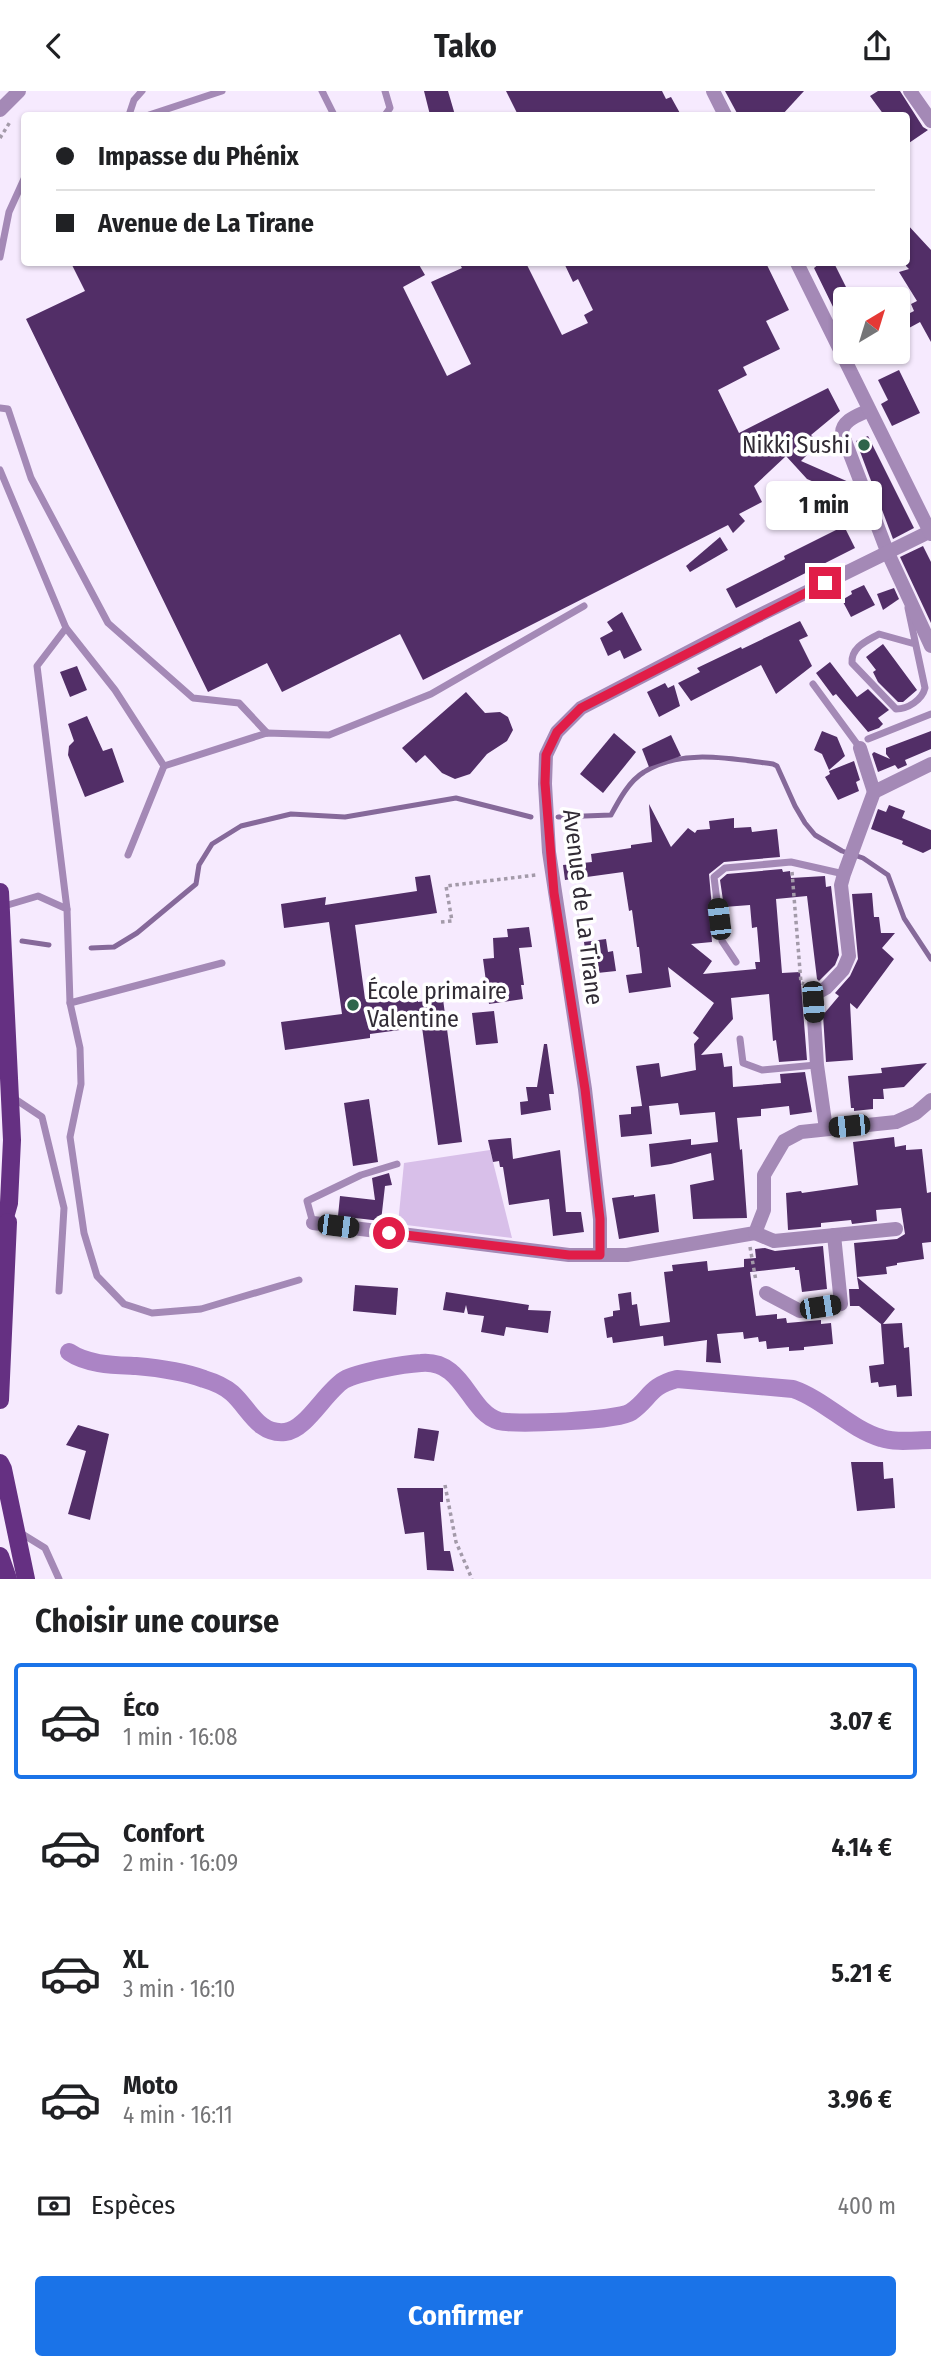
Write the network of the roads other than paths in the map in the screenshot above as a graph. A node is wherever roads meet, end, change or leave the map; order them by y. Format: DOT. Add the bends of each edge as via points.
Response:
graph roads {
  1 [pos="19,91"];
  2 [pos="142,91"];
  3 [pos="222,91"];
  4 [pos="322,91"];
  5 [pos="385,91"];
  6 [pos="713,91"];
  7 [pos="910,91"];
  8 [pos="0,110"];
  9 [pos="131,112"];
  10 [pos="158,112"];
  11 [pos="332,112"];
  12 [pos="388,112"];
  13 [pos="724,112"];
  14 [pos="931,121"];
  15 [pos="21,186"];
  16 [pos="0,257"];
  17 [pos="798,266"];
  18 [pos="0,408"];
  19 [pos="870,410"];
  20 [pos="0,470"];
  21 [pos="931,532"];
  22 [pos="887,551"];
  23 [pos="906,593"];
  24 [pos="584,606"];
  25 [pos="66,628"];
  26 [pos="915,644"];
  27 [pos="931,646"];
  28 [pos="813,684"];
  29 [pos="931,714"];
  30 [pos="267,733"];
  31 [pos="864,744"];
  32 [pos="931,764"];
  33 [pos="164,766"];
  34 [pos="874,792"];
  35 [pos="128,855"];
  36 [pos="846,868"];
  37 [pos="1,900"];
  38 [pos="67,909"];
  39 [pos="736,962"];
  40 [pos="222,963"];
  41 [pos="70,1003"];
  42 [pos="740,1039"];
  43 [pos="817,1065"];
  44 [pos="10,1096"];
  45 [pos="931,1100"];
  46 [pos="826,1129"];
  47 [pos="397,1164"];
  48 [pos="9,1203"];
  49 [pos="313,1223"];
  50 [pos="896,1229"];
  51 [pos="752,1234"];
  52 [pos="0,1235"];
  53 [pos="834,1235"];
  54 [pos="600,1255"];
  55 [pos="299,1280"];
  56 [pos="761,1290"];
  57 [pos="60,1291"];
  58 [pos="0,1400"];
  59 [pos="0,1462"];
  60 [pos="0,1501"];
  61 [pos="16,1530"];
  62 [pos="0,1556"];
  63 [pos="8,1579"];
  64 [pos="26,1579"];
  65 [pos="59,1579"];
  1 -- 8 [label="street"];
  2 -- 9 [label="lane"];
  3 -- 10 [label="lane"];
  4 -- 11 [label="lane"];
  5 -- 12 [label="lane"];
  6 -- 13 [label="street"];
  7 -- 14 [label="street"];
  15 -- 16 [label="lane" via="9,212"];
  17 -- 19 [label="street"];
  18 -- 30 [label="lane" via="8,409 31,478 108,623 193,698 239,703"];
  19 -- 21 [label="street"];
  19 -- 22 [label="street" via="846,423 842,433"];
  20 -- 25 [label="lane"];
  21 -- 22 [label="street, Avenue de La Tirane"];
  22 -- 23 [label="street"];
  22 -- 54 [label="street, Avenue de La Tirane" via="581,708 557,732 546,755 552,873 585,1089"];
  23 -- 26 [label="lane"];
  23 -- 27 [label="street"];
  24 -- 30 [label="lane" via="431,694 355,725 329,735"];
  25 -- 33 [label="lane" via="115,690"];
  25 -- 38 [label="lane" via="37,666"];
  26 -- 26 [label="lane" via="923,695 905,709 896,709 852,663 852,657 855,649 879,634"];
  28 -- 31 [label="lane"];
  29 -- 31 [label="lane"];
  30 -- 33 [label="lane"];
  31 -- 34 [label="street"];
  32 -- 34 [label="street"];
  33 -- 35 [label="lane"];
  34 -- 36 [label="street"];
  36 -- 39 [label="lane" via="791,862 725,868 714,877 722,941"];
  36 -- 43 [label="street" via="841,885 849,956 844,970 813,1002"];
  37 -- 38 [label="lane" via="38,896"];
  37 -- 44 [label="main road"];
  38 -- 41 [label="lane"];
  40 -- 41 [label="lane"];
  41 -- 55 [label="lane" via="80,1048 81,1084 71,1137 85,1233 97,1276 124,1304 152,1313 201,1310"];
  42 -- 43 [label="lane" via="743,1063 762,1070"];
  43 -- 46 [label="street"];
  44 -- 48 [label="main road"];
  44 -- 57 [label="lane" via="41,1117 45,1130 64,1208"];
  45 -- 46 [label="street" via="896,1122"];
  46 -- 51 [label="street" via="792,1136 774,1154 764,1175 764,1210"];
  47 -- 49 [label="lane" via="361,1175 307,1201"];
  48 -- 52 [label="main road"];
  48 -- 58 [label="main road"];
  49 -- 54 [label="street"];
  50 -- 53 [label="street"];
  51 -- 53 [label="street" via="774,1241"];
  51 -- 54 [label="street" via="627,1255"];
  53 -- 56 [label="street" via="841,1304 800,1311"];
  59 -- 61 [label="main road"];
  60 -- 64 [label="main road"];
  61 -- 64 [label="main road"];
  61 -- 65 [label="lane" via="45,1548"];
  62 -- 63 [label="main road"];
}
